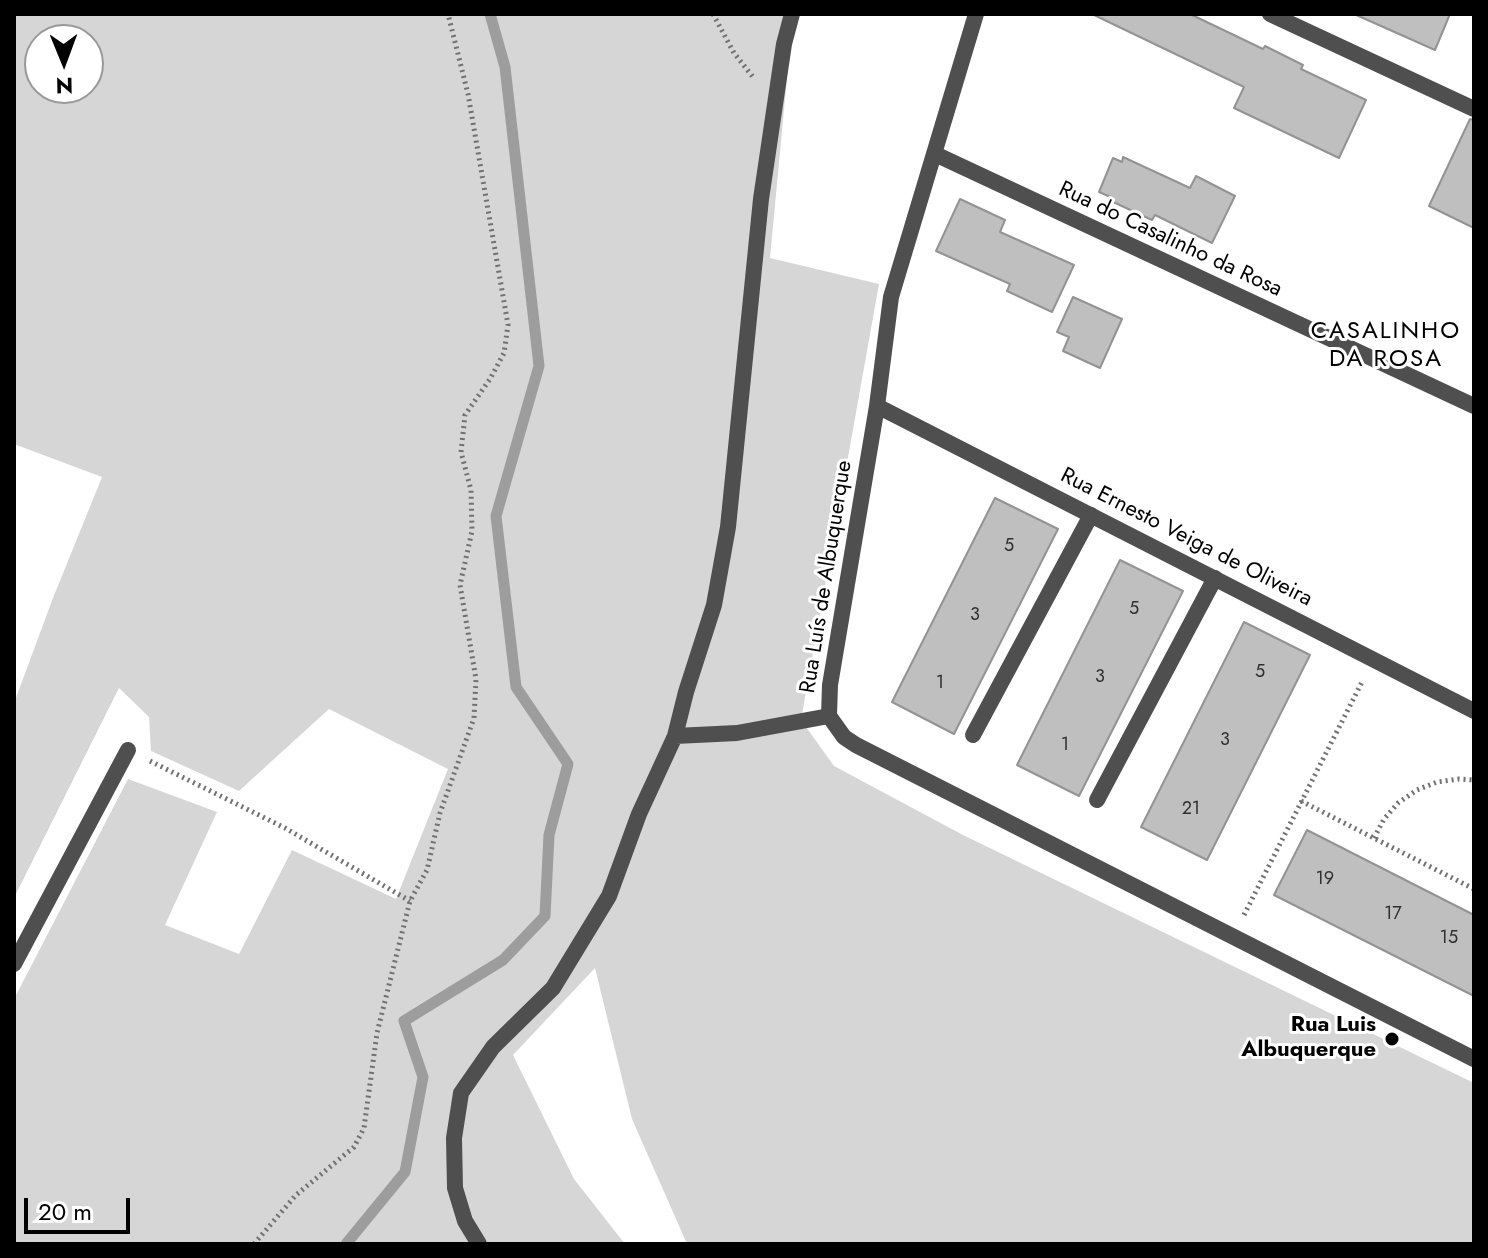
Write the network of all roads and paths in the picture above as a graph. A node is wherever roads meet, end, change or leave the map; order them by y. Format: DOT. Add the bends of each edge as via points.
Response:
graph roads {
  1 [pos="448,14"];
  2 [pos="713,14"];
  3 [pos="792,14"];
  4 [pos="976,14"];
  5 [pos="1270,14"];
  6 [pos="775,103"];
  7 [pos="1474,109"];
  8 [pos="935,154"];
  9 [pos="877,406"];
  10 [pos="1474,406"];
  11 [pos="1091,515"];
  12 [pos="1215,578"];
  13 [pos="1373,659"];
  14 [pos="1474,711"];
  15 [pos="829,716"];
  16 [pos="973,735"];
  17 [pos="675,736"];
  18 [pos="128,750"];
  19 [pos="1474,780"];
  20 [pos="1097,800"];
  21 [pos="1301,801"];
  22 [pos="1374,838"];
  23 [pos="1474,889"];
  24 [pos="410,901"];
  25 [pos="1233,936"];
  26 [pos="14,964"];
  27 [pos="1474,1059"];
  28 [pos="254,1244"];
  29 [pos="479,1244"];
  1 -- 24 [label="path" via="468,94 508,325 504,353 465,415 461,452 471,490 472,531 460,585 476,679 474,718 440,813 427,870"];
  2 -- 6 [label="path" via="734,53"];
  3 -- 6 [label="street"];
  4 -- 8 [label="street, Rua Luís de Albuquerque"];
  5 -- 7 [label="street"];
  6 -- 17 [label="street" via="728,527 714,605"];
  8 -- 9 [label="street, Rua Luís de Albuquerque" via="891,297"];
  8 -- 10 [label="street, Rua do Casalinho da Rosa"];
  9 -- 11 [label="street, Rua Ernesto Veiga de Oliveira"];
  9 -- 15 [label="street, Rua Luís de Albuquerque"];
  11 -- 12 [label="street, Rua Ernesto Veiga de Oliveira"];
  11 -- 16 [label="street"];
  12 -- 13 [label="street, Rua Ernesto Veiga de Oliveira"];
  12 -- 20 [label="street"];
  13 -- 14 [label="street, Rua Ernesto Veiga de Oliveira"];
  13 -- 21 [label="path"];
  15 -- 17 [label="street" via="737,733"];
  15 -- 25 [label="street, Rua Luís de Albuquerque" via="856,745"];
  17 -- 29 [label="street" via="609,896 553,988 493,1047 461,1093 454,1138 455,1188"];
  18 -- 24 [label="path" via="285,828"];
  18 -- 26 [label="street"];
  19 -- 22 [label="path" via="1437,782 1417,790 1398,803"];
  21 -- 22 [label="path"];
  21 -- 25 [label="path"];
  22 -- 23 [label="path"];
  24 -- 28 [label="path" via="377,1033 364,1128 354,1147 296,1195"];
  25 -- 27 [label="street, Rua Luís de Albuquerque"];
}
